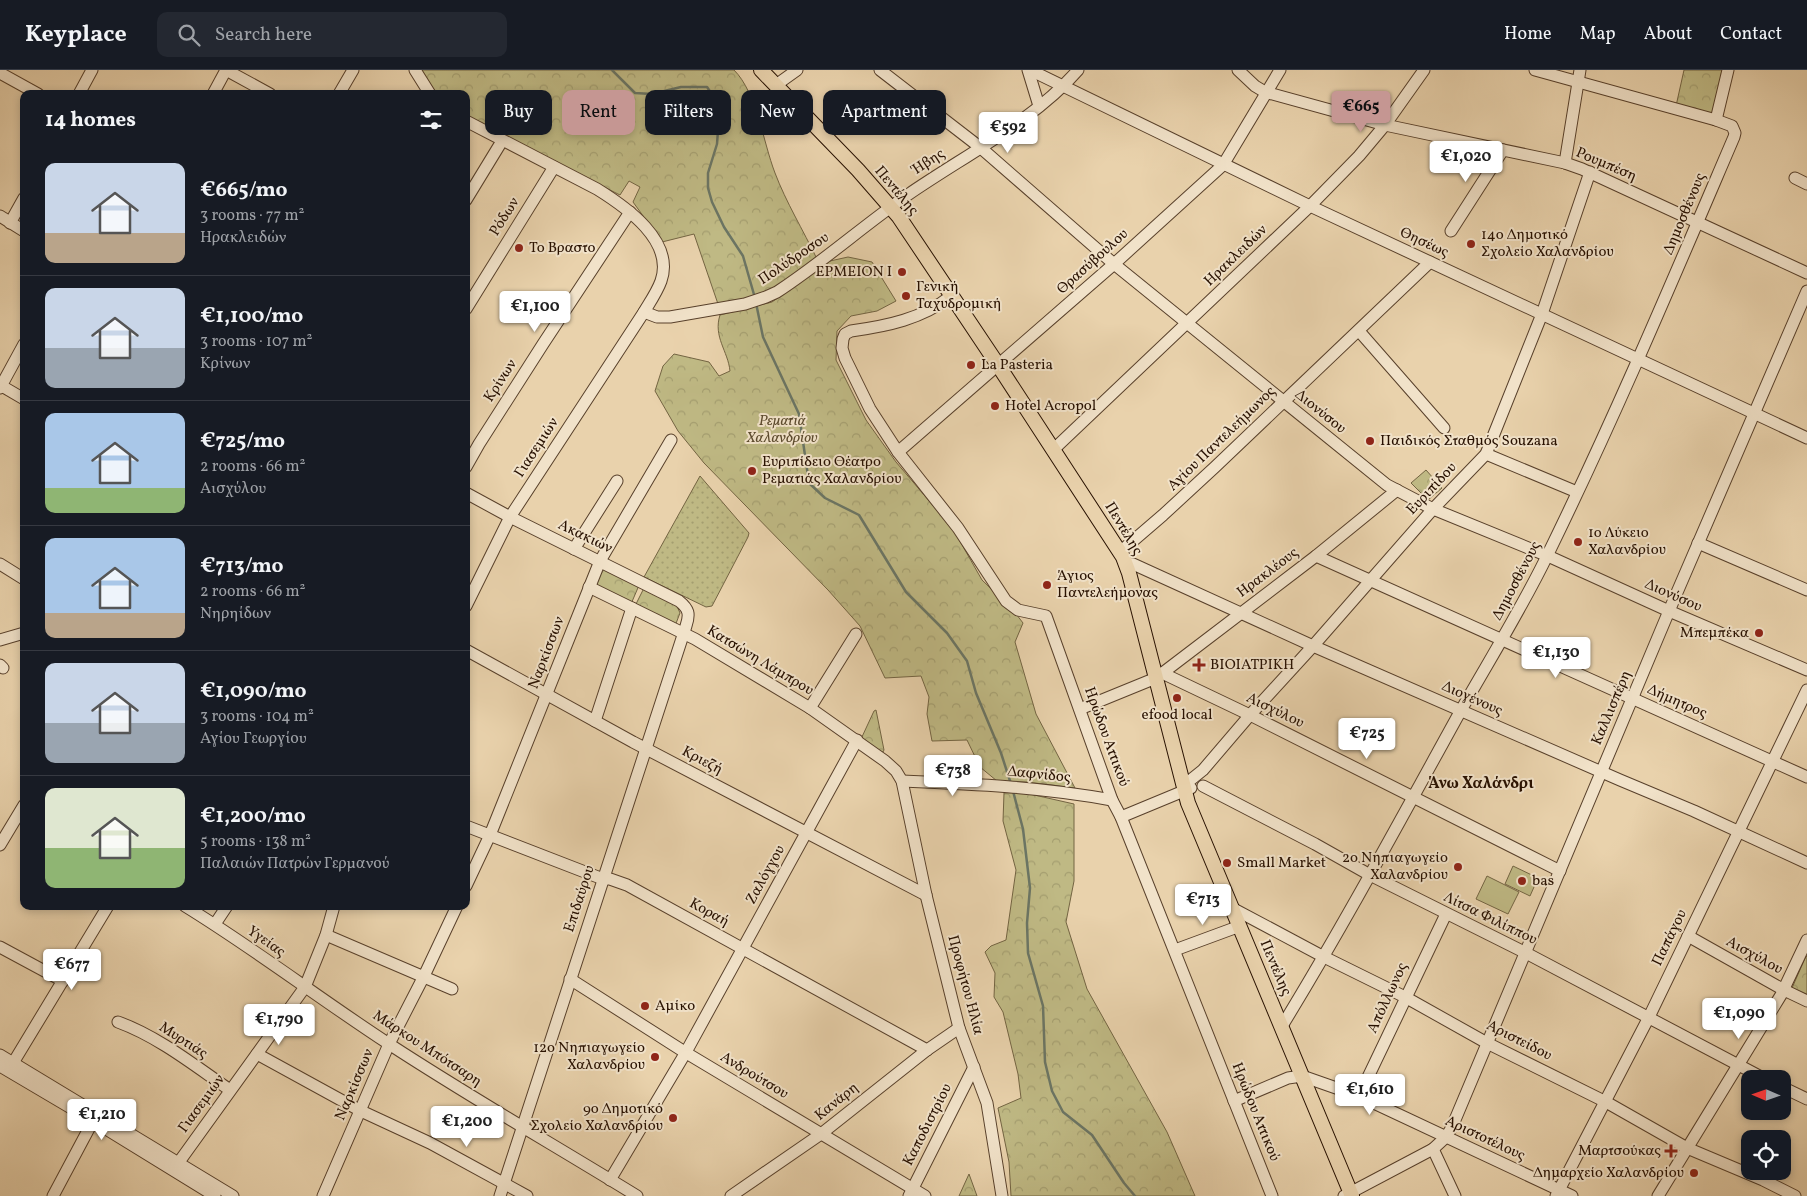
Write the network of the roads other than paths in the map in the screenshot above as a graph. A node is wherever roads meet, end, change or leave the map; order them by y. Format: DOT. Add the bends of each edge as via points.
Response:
graph roads {
  1 [pos="92,70"];
  2 [pos="226,70"];
  3 [pos="352,70"];
  4 [pos="415,70"];
  5 [pos="761,70"];
  6 [pos="797,70"];
  7 [pos="880,70"];
  8 [pos="1029,70"];
  9 [pos="1078,70"];
  10 [pos="1238,70"];
  11 [pos="1280,70"];
  12 [pos="1424,70"];
  13 [pos="1535,70"];
  14 [pos="1580,70"];
  15 [pos="1728,70"];
  16 [pos="0,73"];
  17 [pos="1578,82"];
  18 [pos="776,85"];
  19 [pos="1063,87"];
  20 [pos="31,90"];
  21 [pos="81,90"];
  22 [pos="215,90"];
  23 [pos="263,90"];
  24 [pos="341,90"];
  25 [pos="425,90"];
  26 [pos="1265,92"];
  27 [pos="1039,106"];
  28 [pos="1716,120"];
  29 [pos="470,124"];
  30 [pos="1386,125"];
  31 [pos="502,141"];
  32 [pos="981,148"];
  33 [pos="1503,150"];
  34 [pos="1565,163"];
  35 [pos="1223,164"];
  36 [pos="554,167"];
  37 [pos="1590,172"];
  38 [pos="1795,178"];
  39 [pos="1807,184"];
  40 [pos="470,193"];
  41 [pos="20,205"];
  42 [pos="1310,206"];
  43 [pos="891,207"];
  44 [pos="630,212"];
  45 [pos="0,216"];
  46 [pos="10,222"];
  47 [pos="1697,223"];
  48 [pos="20,228"];
  49 [pos="1451,231"];
  50 [pos="1430,262"];
  51 [pos="1114,264"];
  52 [pos="1807,273"];
  53 [pos="1807,291"];
  54 [pos="951,296"];
  55 [pos="470,303"];
  56 [pos="644,312"];
  57 [pos="1542,314"];
  58 [pos="1187,324"];
  59 [pos="1358,331"];
  60 [pos="20,351"];
  61 [pos="1639,359"];
  62 [pos="998,365"];
  63 [pos="0,386"];
  64 [pos="20,397"];
  65 [pos="1284,401"];
  66 [pos="1754,413"];
  67 [pos="1444,428"];
  68 [pos="1807,438"];
  69 [pos="671,440"];
  70 [pos="1054,450"];
  71 [pos="898,452"];
  72 [pos="1486,454"];
  73 [pos="470,460"];
  74 [pos="617,481"];
  75 [pos="1398,490"];
  76 [pos="1577,492"];
  77 [pos="470,495"];
  78 [pos="1433,509"];
  79 [pos="510,517"];
  80 [pos="1698,543"];
  81 [pos="574,549"];
  82 [pos="1316,556"];
  83 [pos="1548,556"];
  84 [pos="1123,557"];
  85 [pos="600,561"];
  86 [pos="0,564"];
  87 [pos="20,576"];
  88 [pos="1370,581"];
  89 [pos="589,587"];
  90 [pos="1807,590"];
  91 [pos="470,598"];
  92 [pos="632,608"];
  93 [pos="688,611"];
  94 [pos="1669,611"];
  95 [pos="1240,613"];
  96 [pos="684,633"];
  97 [pos="856,634"];
  98 [pos="20,635"];
  99 [pos="0,640"];
  100 [pos="1502,640"];
  101 [pos="1313,646"];
  102 [pos="470,652"];
  103 [pos="1807,670"];
  104 [pos="1159,676"];
  105 [pos="1807,690"];
  106 [pos="547,694"];
  107 [pos="1632,699"];
  108 [pos="810,708"];
  109 [pos="1080,709"];
  110 [pos="1461,710"];
  111 [pos="1250,715"];
  112 [pos="595,721"];
  113 [pos="857,740"];
  114 [pos="646,748"];
  115 [pos="1772,762"];
  116 [pos="1203,770"];
  117 [pos="1601,772"];
  118 [pos="1807,778"];
  119 [pos="902,781"];
  120 [pos="1203,786"];
  121 [pos="1183,788"];
  122 [pos="1414,798"];
  123 [pos="1112,800"];
  124 [pos="20,812"];
  125 [pos="1121,816"];
  126 [pos="470,828"];
  127 [pos="807,832"];
  128 [pos="1739,833"];
  129 [pos="490,835"];
  130 [pos="0,845"];
  131 [pos="1807,863"];
  132 [pos="1560,871"];
  133 [pos="1370,875"];
  134 [pos="470,878"];
  135 [pos="603,879"];
  136 [pos="926,895"];
  137 [pos="1232,908"];
  138 [pos="106,910"];
  139 [pos="192,910"];
  140 [pos="224,910"];
  141 [pos="333,910"];
  142 [pos="455,910"];
  143 [pos="1446,914"];
  144 [pos="215,924"];
  145 [pos="1240,926"];
  146 [pos="326,935"];
  147 [pos="1688,936"];
  148 [pos="1807,940"];
  149 [pos="0,947"];
  150 [pos="743,948"];
  151 [pos="1175,950"];
  152 [pos="1526,953"];
  153 [pos="1324,957"];
  154 [pos="1803,961"];
  155 [pos="424,976"];
  156 [pos="570,979"];
  157 [pos="63,981"];
  158 [pos="305,987"];
  159 [pos="452,988"];
  160 [pos="1784,990"];
  161 [pos="1405,997"];
  162 [pos="1807,1000"];
  163 [pos="1649,1017"];
  164 [pos="118,1022"];
  165 [pos="1282,1026"];
  166 [pos="959,1028"];
  167 [pos="1488,1043"];
  168 [pos="389,1044"];
  169 [pos="927,1050"];
  170 [pos="686,1052"];
  171 [pos="257,1054"];
  172 [pos="0,1055"];
  173 [pos="13,1063"];
  174 [pos="0,1066"];
  175 [pos="1738,1066"];
  176 [pos="974,1067"];
  177 [pos="1746,1070"];
  178 [pos="1302,1076"];
  179 [pos="230,1090"];
  180 [pos="1791,1091"];
  181 [pos="1359,1096"];
  182 [pos="1807,1099"];
  183 [pos="1234,1101"];
  184 [pos="1606,1102"];
  185 [pos="361,1111"];
  186 [pos="93,1121"];
  187 [pos="521,1127"];
  188 [pos="821,1134"];
  189 [pos="1446,1137"];
  190 [pos="1687,1148"];
  191 [pos="1432,1149"];
  192 [pos="179,1162"];
  193 [pos="610,1180"];
  194 [pos="504,1182"];
  195 [pos="911,1192"];
  196 [pos="1557,1193"];
  197 [pos="1349,1195"];
  198 [pos="53,1196"];
  199 [pos="215,1196"];
  200 [pos="232,1196"];
  201 [pos="323,1196"];
  202 [pos="500,1196"];
  203 [pos="527,1196"];
  204 [pos="637,1196"];
  205 [pos="731,1196"];
  206 [pos="925,1196"];
  207 [pos="1002,1196"];
  208 [pos="1272,1196"];
  209 [pos="1455,1196"];
  210 [pos="1572,1196"];
  211 [pos="1658,1196"];
  212 [pos="1795,1196"];
  1 -- 21 [label="street"];
  2 -- 22 [label="street"];
  2 -- 23 [label="street"];
  3 -- 24 [label="street"];
  4 -- 25 [label="street"];
  5 -- 18 [label="main road, Πεντέλης"];
  6 -- 18 [label="street"];
  7 -- 32 [label="street, Διονύσου"];
  8 -- 19 [label="street, Θησέως"];
  8 -- 27 [label="street"];
  9 -- 19 [label="street, Ήβης"];
  10 -- 26 [label="street"];
  11 -- 26 [label="street, Θρασύβουλου"];
  12 -- 30 [label="street, Ηρακλειδών"];
  13 -- 17 [label="street"];
  14 -- 17 [label="street"];
  15 -- 28 [label="street"];
  16 -- 20 [label="street"];
  17 -- 28 [label="street"];
  17 -- 34 [label="street"];
  18 -- 43 [label="main road, Πεντέλης"];
  19 -- 27 [label="street, Ήβης"];
  19 -- 35 [label="street, Θησέως"];
  26 -- 30 [label="street, Ρουμπέση"];
  26 -- 35 [label="street, Θρασύβουλου"];
  27 -- 32 [label="street, Ήβης"];
  28 -- 47 [label="street, Δημοσθένους" via="1732,126 1734,137"];
  29 -- 31 [label="street, Γιασεμιών"];
  30 -- 33 [label="street, Ρουμπέση"];
  30 -- 42 [label="street, Ηρακλειδών"];
  31 -- 36 [label="street, Γιασεμιών"];
  31 -- 40 [label="street"];
  32 -- 43 [label="street, Ήβης"];
  32 -- 51 [label="street, Διονύσου"];
  33 -- 34 [label="street, Ρουμπέση"];
  33 -- 49 [label="street"];
  34 -- 37 [label="street, Ρουμπέση"];
  35 -- 42 [label="street, Θησέως"];
  35 -- 51 [label="street, Θρασύβουλου"];
  36 -- 44 [label="street, Γιασεμιών" via="597,189"];
  36 -- 55 [label="street, Ρόδων"];
  37 -- 47 [label="street, Ρουμπέση"];
  37 -- 57 [label="street, Ευριπίδου"];
  38 -- 39 [label="street"];
  41 -- 46 [label="street"];
  42 -- 50 [label="street, Θησέως"];
  42 -- 58 [label="street, Ηρακλειδών"];
  43 -- 54 [label="main road, Πεντέλης"];
  43 -- 56 [label="street, Πολύδροσου" via="792,283 766,297 744,304 663,317"];
  44 -- 56 [label="street, Γιασεμιών" via="659,246 663,260 661,280"];
  44 -- 73 [label="street, Κρίνων"];
  45 -- 46 [label="street"];
  46 -- 48 [label="street"];
  47 -- 52 [label="street, Ρουμπέση"];
  47 -- 61 [label="street, Δημοσθένους"];
  50 -- 57 [label="street, Θησέως"];
  50 -- 59 [label="street, Αγίου Παντελεήμωνος"];
  51 -- 58 [label="street, Διονύσου"];
  51 -- 62 [label="street, Θρασύβουλου"];
  53 -- 66 [label="street, Καλλισπέρη"];
  54 -- 62 [label="main road, Πεντέλης"];
  54 -- 71 [label="street, Ηρώδου Αττικού" via="914,317 887,326 851,331 843,339 845,358 870,409"];
  56 -- 79 [label="street, Γιασεμιών"];
  57 -- 61 [label="street, Θησέως"];
  57 -- 72 [label="street, Ευριπίδου"];
  58 -- 65 [label="street, Διονύσου"];
  58 -- 70 [label="street, Ηρακλειδών"];
  59 -- 65 [label="street, Αγίου Παντελεήμωνος"];
  59 -- 67 [label="street"];
  60 -- 63 [label="street"];
  61 -- 66 [label="street, Θησέως"];
  61 -- 76 [label="street, Δημοσθένους"];
  62 -- 70 [label="main road, Πεντέλης"];
  62 -- 71 [label="street, Θρασύβουλου"];
  63 -- 64 [label="street"];
  65 -- 75 [label="street, Διονύσου" via="1387,485"];
  65 -- 84 [label="street, Αγίου Παντελεήμωνος"];
  66 -- 68 [label="street, Θησέως"];
  66 -- 80 [label="street, Καλλισπέρη"];
  69 -- 85 [label="street, Ναρκίσσων"];
  70 -- 84 [label="main road, Πεντέλης"];
  71 -- 109 [label="street, Ηρώδου Αττικού" via="958,528 1006,601 1018,610 1046,616"];
  72 -- 76 [label="street"];
  72 -- 78 [label="street, Ευριπίδου"];
  74 -- 81 [label="street"];
  75 -- 78 [label="street, Διονύσου"];
  75 -- 82 [label="street, Ηρακλέους"];
  76 -- 83 [label="street, Δημοσθένους"];
  77 -- 79 [label="street, Ακακιών"];
  78 -- 83 [label="street, Διονύσου"];
  78 -- 88 [label="street, Ευριπίδου"];
  79 -- 81 [label="street, Ακακιών"];
  79 -- 91 [label="street, Γιασεμιών"];
  80 -- 90 [label="street"];
  80 -- 94 [label="street, Καλλισπέρη"];
  81 -- 85 [label="street, Ακακιών"];
  82 -- 88 [label="street, Δήμητρος"];
  82 -- 95 [label="street, Ηρακλέους"];
  83 -- 94 [label="street, Διονύσου"];
  83 -- 100 [label="street, Δημοσθένους"];
  84 -- 95 [label="street, Διογένους"];
  84 -- 104 [label="main road, Πεντέλης"];
  85 -- 89 [label="street, Ναρκίσσων"];
  85 -- 93 [label="street, Ακακιών" via="679,601"];
  86 -- 87 [label="street"];
  88 -- 100 [label="street, Δήμητρος"];
  88 -- 101 [label="street, Ευριπίδου"];
  89 -- 92 [label="street, Κατσώνη Λάμπρου"];
  89 -- 106 [label="street, Ναρκίσσων"];
  92 -- 96 [label="street, Κατσώνη Λάμπρου"];
  92 -- 112 [label="street"];
  93 -- 96 [label="street, Επιδαύρου"];
  94 -- 103 [label="street, Διονύσου"];
  94 -- 107 [label="street, Καλλισπέρη"];
  95 -- 101 [label="street, Διογένους"];
  95 -- 104 [label="street, Ηρακλέους"];
  96 -- 108 [label="street, Κατσώνη Λάμπρου"];
  96 -- 114 [label="street, Επιδαύρου"];
  97 -- 108 [label="street"];
  98 -- 99 [label="street"];
  100 -- 107 [label="street, Δήμητρος"];
  100 -- 110 [label="street, Δημοσθένους"];
  101 -- 110 [label="street, Διογένους"];
  101 -- 111 [label="street, Ευριπίδου"];
  102 -- 106 [label="street, Κριεζή"];
  104 -- 109 [label="street, Ηρακλέους"];
  104 -- 111 [label="street, Αισχύλου"];
  104 -- 121 [label="main road, Πεντέλης"];
  105 -- 115 [label="street, Παπάγου"];
  106 -- 112 [label="street, Κριεζή"];
  106 -- 129 [label="street, Ναρκίσσων"];
  107 -- 115 [label="street, Δήμητρος"];
  107 -- 117 [label="street, Καλλισπέρη"];
  108 -- 113 [label="street, Κατσώνη Λάμπρου"];
  109 -- 123 [label="street, Ηρώδου Αττικού"];
  110 -- 117 [label="street, Διογένους"];
  110 -- 122 [label="street, Δημοσθένους"];
  111 -- 116 [label="street, Ευριπίδου"];
  111 -- 122 [label="street, Αισχύλου"];
  112 -- 114 [label="street, Κριεζή"];
  113 -- 119 [label="street, Κατσώνη Λάμπρου" via="886,761"];
  113 -- 127 [label="street, Ζαλόγγου"];
  114 -- 127 [label="street, Κριεζή"];
  114 -- 135 [label="street, Επιδαύρου"];
  115 -- 118 [label="street, Δήμητρος"];
  115 -- 128 [label="street, Παπάγου"];
  116 -- 120 [label="street"];
  116 -- 121 [label="street, Ευριπίδου"];
  117 -- 128 [label="street, Διογένους"];
  117 -- 132 [label="street, Καλλισπέρη"];
  119 -- 123 [label="street, Δαφνίδος" via="1021,787"];
  119 -- 136 [label="street, Προφήτου Ηλία"];
  120 -- 121 [label="street"];
  120 -- 133 [label="street, Λίτσα Φιλίππου"];
  121 -- 125 [label="street"];
  121 -- 137 [label="main road, Πεντέλης"];
  122 -- 132 [label="street, Αισχύλου"];
  122 -- 133 [label="street, Δημοσθένους"];
  123 -- 125 [label="street, Ηρώδου Αττικού"];
  124 -- 130 [label="street"];
  125 -- 151 [label="street, Ηρώδου Αττικού"];
  126 -- 129 [label="street, Κοραή"];
  127 -- 136 [label="street, Κριεζή"];
  127 -- 150 [label="street, Ζαλόγγου"];
  128 -- 131 [label="street, Διογένους"];
  128 -- 147 [label="street, Παπάγου"];
  129 -- 134 [label="street, Ναρκίσσων"];
  129 -- 135 [label="street, Κοραή"];
  132 -- 152 [label="street, Καλλισπέρη"];
  133 -- 143 [label="street, Λίτσα Φιλίππου"];
  133 -- 153 [label="street, Δημοσθένους"];
  135 -- 150 [label="street, Κοραή" via="627,885"];
  135 -- 156 [label="street, Επιδαύρου"];
  136 -- 166 [label="street, Προφήτου Ηλία"];
  137 -- 145 [label="main road, Πεντέλης"];
  137 -- 153 [label="street, Αριστείδου"];
  138 -- 157 [label="street"];
  139 -- 144 [label="street, Υγείας"];
  140 -- 144 [label="street"];
  141 -- 146 [label="street, Γιασεμιών"];
  142 -- 155 [label="street, Ναρκίσσων"];
  143 -- 152 [label="street, Λίτσα Φιλίππου"];
  143 -- 161 [label="street, Απόλλωνος"];
  144 -- 158 [label="street, Υγείας"];
  145 -- 151 [label="street"];
  145 -- 165 [label="main road, Πεντέλης"];
  146 -- 155 [label="street"];
  146 -- 158 [label="street, Γιασεμιών"];
  147 -- 160 [label="street, Αισχύλου"];
  147 -- 163 [label="street, Παπάγου"];
  148 -- 154 [label="street"];
  149 -- 157 [label="street"];
  150 -- 169 [label="street, Κοραή"];
  150 -- 170 [label="street, Ζαλόγγου"];
  151 -- 183 [label="street, Ηρώδου Αττικού"];
  152 -- 163 [label="street, Λίτσα Φιλίππου"];
  152 -- 167 [label="street, Καλλισπέρη"];
  153 -- 161 [label="street, Αριστείδου"];
  153 -- 165 [label="street, Δημοσθένους"];
  154 -- 160 [label="street"];
  155 -- 159 [label="street"];
  155 -- 168 [label="street, Ναρκίσσων"];
  156 -- 170 [label="street, Ανδρούτσου"];
  156 -- 187 [label="street, Επιδαύρου"];
  157 -- 173 [label="street"];
  158 -- 168 [label="street, Μάρκου Μπότσαρη"];
  158 -- 171 [label="street, Γιασεμιών"];
  160 -- 162 [label="street, Αισχύλου"];
  160 -- 175 [label="street"];
  161 -- 167 [label="street, Αριστείδου"];
  161 -- 181 [label="street, Απόλλωνος"];
  163 -- 175 [label="street, Λίτσα Φιλίππου"];
  163 -- 184 [label="street, Παπάγου"];
  164 -- 179 [label="street, Μυρτιάς" via="169,1048"];
  165 -- 178 [label="main road, Πεντέλης"];
  166 -- 169 [label="street, Κανάρη"];
  166 -- 176 [label="street, Προφήτου Ηλία"];
  167 -- 184 [label="street, Αριστείδου"];
  167 -- 189 [label="street, Καλλισπέρη"];
  168 -- 185 [label="street, Ναρκίσσων"];
  168 -- 187 [label="street, Μάρκου Μπότσαρη"];
  169 -- 188 [label="street, Κανάρη"];
  170 -- 188 [label="street, Ανδρούτσου"];
  170 -- 193 [label="street, Ζαλόγγου"];
  171 -- 179 [label="street, Γιασεμιών"];
  171 -- 185 [label="street"];
  172 -- 173 [label="street"];
  173 -- 192 [label="street"];
  174 -- 186 [label="street"];
  175 -- 177 [label="street, Λίτσα Φιλίππου"];
  175 -- 190 [label="street"];
  176 -- 195 [label="street, Καποδιστρίου"];
  176 -- 207 [label="street, Προφήτου Ηλία" via="989,1110"];
  178 -- 181 [label="street, Αριστοτέλους"];
  178 -- 183 [label="street" via="1288,1078"];
  178 -- 197 [label="main road, Πεντέλης"];
  179 -- 192 [label="street, Γιασεμιών"];
  180 -- 182 [label="street"];
  181 -- 189 [label="street, Αριστοτέλους"];
  183 -- 208 [label="street, Ηρώδου Αττικού"];
  184 -- 190 [label="street, Αριστείδου"];
  184 -- 196 [label="street, Παπάγου"];
  185 -- 194 [label="street"];
  185 -- 201 [label="street, Ναρκίσσων"];
  186 -- 198 [label="street"];
  186 -- 199 [label="street"];
  187 -- 193 [label="street, Μάρκου Μπότσαρη"];
  187 -- 194 [label="street, Επιδαύρου"];
  188 -- 195 [label="street, Ανδρούτσου"];
  188 -- 205 [label="street, Κανάρη"];
  189 -- 191 [label="street"];
  189 -- 196 [label="street, Αριστοτέλους"];
  190 -- 211 [label="street"];
  190 -- 212 [label="street, Αριστείδου"];
  191 -- 197 [label="street"];
  191 -- 209 [label="street"];
  192 -- 200 [label="street"];
  193 -- 204 [label="street, Μάρκου Μπότσαρη"];
  194 -- 202 [label="street, Επιδαύρου"];
  194 -- 203 [label="street"];
  195 -- 206 [label="street, Ανδρούτσου"];
  196 -- 210 [label="street, Αριστοτέλους"];
}
